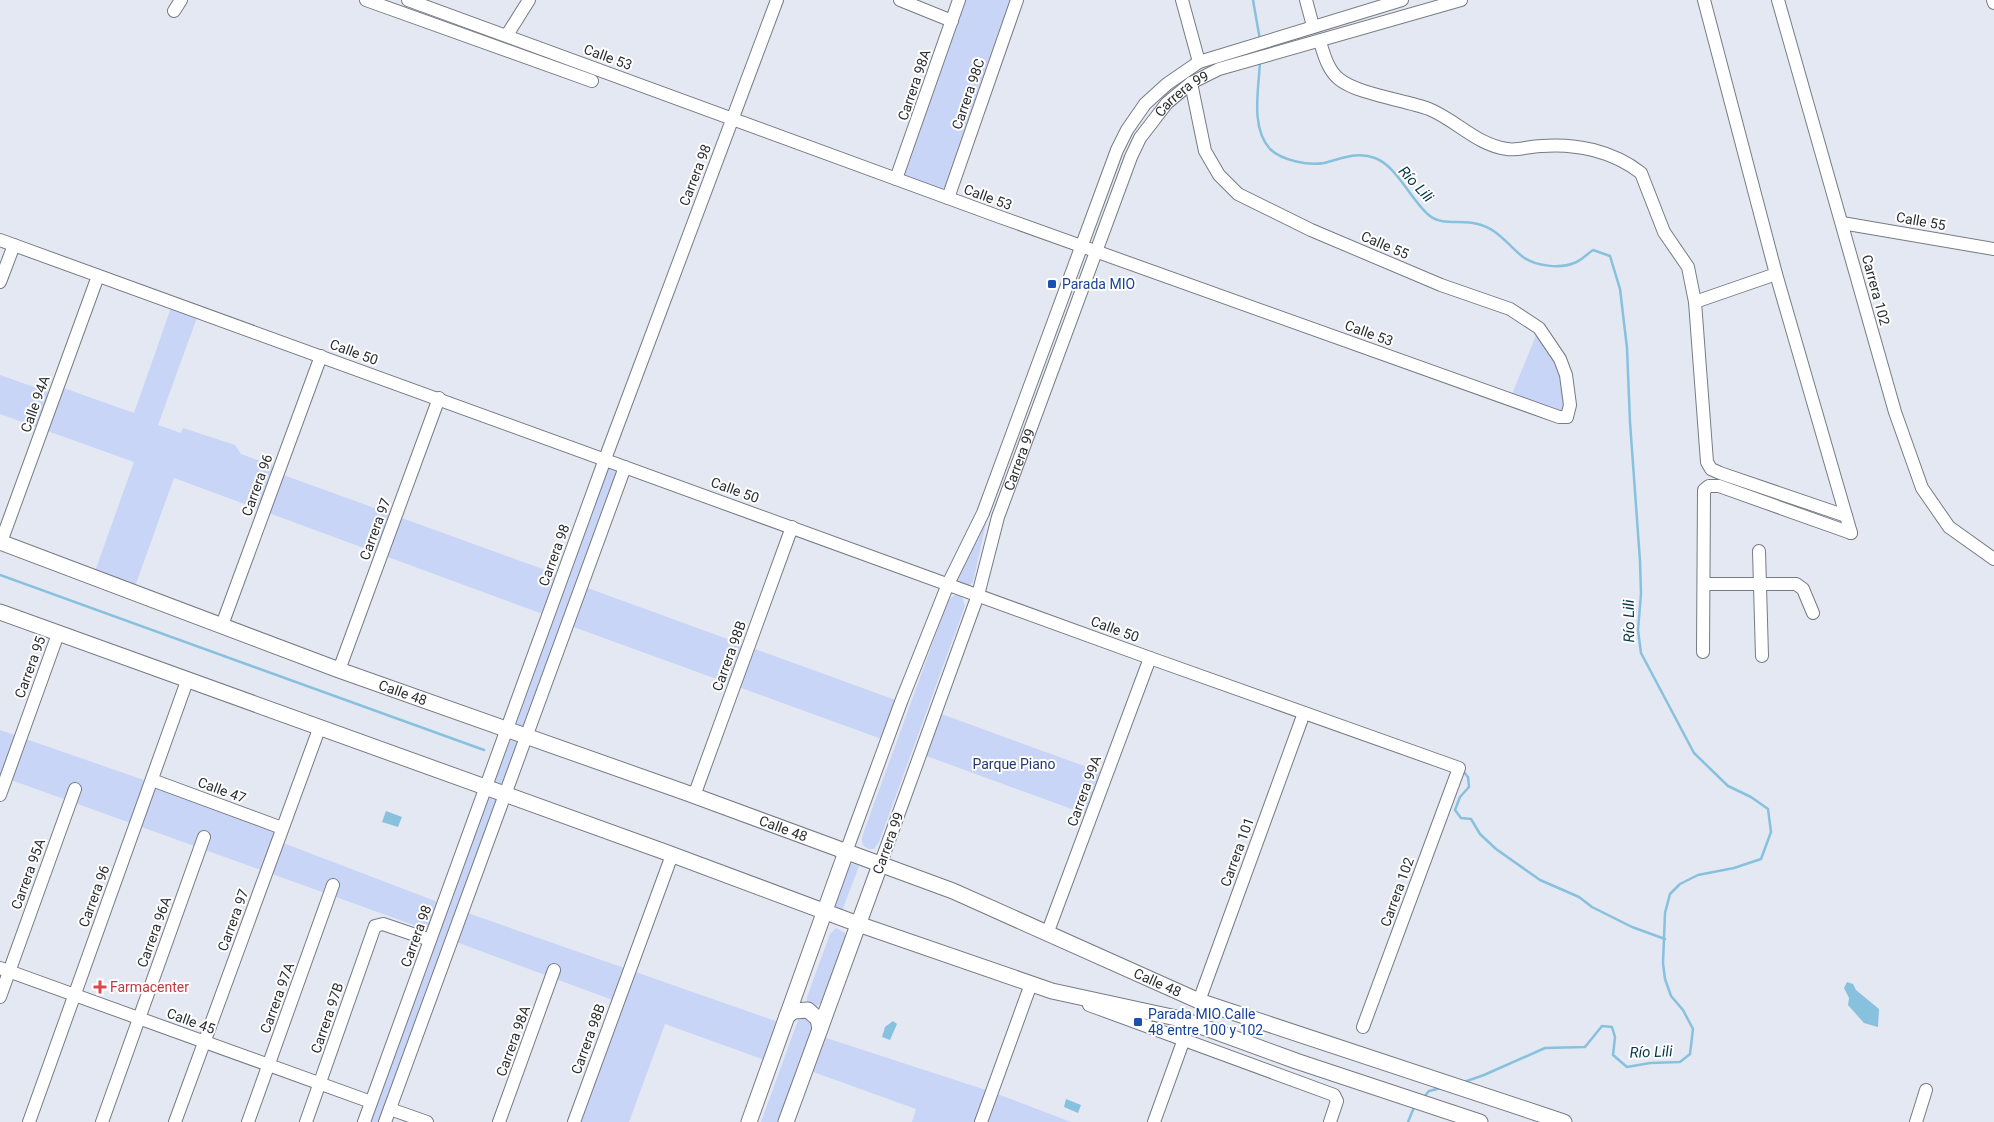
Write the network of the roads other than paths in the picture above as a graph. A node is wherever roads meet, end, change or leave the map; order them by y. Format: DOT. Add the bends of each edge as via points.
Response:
graph roads {
  1 [pos="181,0"];
  2 [pos="366,0"];
  3 [pos="408,0"];
  4 [pos="529,0"];
  5 [pos="777,0"];
  6 [pos="900,0"];
  7 [pos="959,0"];
  8 [pos="1017,0"];
  9 [pos="1182,0"];
  10 [pos="1306,0"];
  11 [pos="1402,0"];
  12 [pos="1461,0"];
  13 [pos="1704,0"];
  14 [pos="1778,0"];
  15 [pos="174,11"];
  16 [pos="952,21"];
  17 [pos="1313,26"];
  18 [pos="507,35"];
  19 [pos="1320,42"];
  20 [pos="1198,62"];
  21 [pos="592,81"];
  22 [pos="1191,84"];
  23 [pos="732,118"];
  24 [pos="896,179"];
  25 [pos="948,198"];
  26 [pos="1842,223"];
  27 [pos="0,240"];
  28 [pos="14,246"];
  29 [pos="1081,246"];
  30 [pos="1994,249"];
  31 [pos="1096,251"];
  32 [pos="1776,274"];
  33 [pos="98,276"];
  34 [pos="0,282"];
  35 [pos="1695,302"];
  36 [pos="321,356"];
  37 [pos="439,398"];
  38 [pos="1559,417"];
  39 [pos="605,459"];
  40 [pos="625,467"];
  41 [pos="1846,516"];
  42 [pos="792,527"];
  43 [pos="0,542"];
  44 [pos="1759,551"];
  45 [pos="1994,559"];
  46 [pos="948,584"];
  47 [pos="1704,584"];
  48 [pos="1760,584"];
  49 [pos="978,595"];
  50 [pos="0,612"];
  51 [pos="1813,613"];
  52 [pos="222,625"];
  53 [pos="58,634"];
  54 [pos="1703,652"];
  55 [pos="1762,656"];
  56 [pos="1150,658"];
  57 [pos="339,670"];
  58 [pos="187,681"];
  59 [pos="1304,713"];
  60 [pos="319,728"];
  61 [pos="507,730"];
  62 [pos="526,737"];
  63 [pos="1459,768"];
  64 [pos="152,780"];
  65 [pos="486,788"];
  66 [pos="74,789"];
  67 [pos="0,795"];
  68 [pos="505,795"];
  69 [pos="694,796"];
  70 [pos="282,828"];
  71 [pos="204,837"];
  72 [pos="846,852"];
  73 [pos="672,854"];
  74 [pos="880,865"];
  75 [pos="333,884"];
  76 [pos="825,912"];
  77 [pos="858,924"];
  78 [pos="1047,934"];
  79 [pos="430,940"];
  80 [pos="5,970"];
  81 [pos="554,970"];
  82 [pos="1031,984"];
  83 [pos="1052,991"];
  84 [pos="75,995"];
  85 [pos="0,997"];
  86 [pos="1199,1001"];
  87 [pos="787,1016"];
  88 [pos="139,1019"];
  89 [pos="1363,1027"];
  90 [pos="820,1028"];
  91 [pos="1184,1039"];
  92 [pos="204,1042"];
  93 [pos="268,1065"];
  94 [pos="320,1084"];
  95 [pos="1926,1090"];
  96 [pos="371,1102"];
  97 [pos="390,1109"];
  98 [pos="1561,1121"];
  99 [pos="29,1122"];
  100 [pos="102,1122"];
  101 [pos="175,1122"];
  102 [pos="248,1122"];
  103 [pos="306,1122"];
  104 [pos="364,1122"];
  105 [pos="385,1122"];
  106 [pos="427,1122"];
  107 [pos="499,1122"];
  108 [pos="574,1122"];
  109 [pos="749,1122"];
  110 [pos="786,1122"];
  111 [pos="981,1122"];
  112 [pos="1154,1122"];
  113 [pos="1330,1122"];
  114 [pos="1480,1122"];
  115 [pos="1916,1122"];
  1 -- 15 [label="street"];
  2 -- 21 [label="street, Calle 53"];
  3 -- 18 [label="street, Calle 53"];
  4 -- 18 [label="street"];
  5 -- 23 [label="street, Carrera 98"];
  6 -- 16 [label="street"];
  7 -- 16 [label="street, Carrera 98A"];
  8 -- 25 [label="street, Carrera 98C"];
  9 -- 20 [label="street"];
  10 -- 17 [label="street"];
  11 -- 17 [label="street, Carrera 99"];
  12 -- 19 [label="street, Carrera 99"];
  13 -- 32 [label="street"];
  14 -- 26 [label="street, Carrera 102"];
  16 -- 24 [label="street, Carrera 98A"];
  17 -- 20 [label="street, Carrera 99"];
  18 -- 23 [label="street, Calle 53"];
  19 -- 22 [label="street, Carrera 99" via="1219,69"];
  19 -- 35 [label="street" via="1325,59 1340,80 1429,109 1496,147 1509,150 1541,146 1574,147 1616,157 1634,167 1641,174 1664,232 1688,267"];
  20 -- 29 [label="street, Carrera 99" via="1153,96 1127,130"];
  22 -- 31 [label="street, Carrera 99" via="1166,103 1140,138"];
  22 -- 38 [label="street, Calle 55" via="1205,151 1219,175 1238,194 1311,230 1441,285 1510,309 1539,328 1560,359 1566,375 1569,414"];
  23 -- 24 [label="street, Calle 53"];
  23 -- 39 [label="street, Carrera 98"];
  24 -- 25 [label="street, Calle 53"];
  25 -- 29 [label="street, Calle 53"];
  26 -- 30 [label="street, Calle 55"];
  26 -- 45 [label="street, Carrera 102" via="1895,412 1922,488 1949,527"];
  27 -- 28 [label="street, Calle 50"];
  28 -- 33 [label="street, Calle 50"];
  28 -- 34 [label="street"];
  29 -- 31 [label="street, Calle 53"];
  29 -- 46 [label="street, Carrera 99" via="983,514"];
  31 -- 38 [label="street, Calle 53"];
  31 -- 49 [label="street, Carrera 99" via="998,517"];
  32 -- 35 [label="street"];
  32 -- 41 [label="street"];
  33 -- 36 [label="street, Calle 50"];
  33 -- 43 [label="street, Calle 94A"];
  35 -- 41 [label="street" via="1707,462 1711,469"];
  36 -- 37 [label="street, Calle 50"];
  36 -- 52 [label="street, Carrera 96"];
  37 -- 39 [label="street, Calle 50"];
  37 -- 57 [label="street, Carrera 97"];
  39 -- 40 [label="street, Calle 50"];
  39 -- 61 [label="street, Carrera 98"];
  40 -- 42 [label="street, Calle 50"];
  40 -- 62 [label="street"];
  41 -- 47 [label="street" via="1851,533 1718,486 1709,486 1704,490"];
  42 -- 46 [label="street, Calle 50"];
  42 -- 69 [label="street, Carrera 98B"];
  43 -- 52 [label="main road, Calle 48"];
  44 -- 48 [label="street"];
  46 -- 49 [label="street, Calle 50"];
  46 -- 72 [label="street, Carrera 99"];
  47 -- 48 [label="street"];
  47 -- 54 [label="street"];
  48 -- 51 [label="street" via="1796,584 1804,589"];
  48 -- 55 [label="street"];
  49 -- 56 [label="street, Calle 50"];
  49 -- 74 [label="street, Carrera 99"];
  50 -- 53 [label="main road, Calle 48"];
  52 -- 57 [label="main road, Calle 48"];
  53 -- 58 [label="main road, Calle 48"];
  53 -- 67 [label="street, Carrera 95"];
  56 -- 59 [label="street, Calle 50"];
  56 -- 78 [label="street, Carrera 99A"];
  57 -- 61 [label="main road, Calle 48"];
  58 -- 60 [label="main road, Calle 48"];
  58 -- 64 [label="street, Carrera 96"];
  59 -- 63 [label="street, Calle 50"];
  59 -- 86 [label="street, Carrera 101"];
  60 -- 65 [label="main road, Calle 48"];
  60 -- 70 [label="street, Carrera 97"];
  61 -- 62 [label="main road, Calle 48"];
  61 -- 65 [label="street, Carrera 98"];
  62 -- 68 [label="street"];
  62 -- 69 [label="main road, Calle 48"];
  63 -- 89 [label="street, Carrera 102"];
  64 -- 70 [label="street, Calle 47"];
  64 -- 84 [label="street, Carrera 96"];
  65 -- 68 [label="main road, Calle 48"];
  65 -- 79 [label="street, Carrera 98"];
  66 -- 80 [label="street, Carrera 95A"];
  68 -- 73 [label="main road, Calle 48"];
  68 -- 97 [label="street"];
  69 -- 72 [label="main road, Calle 48"];
  70 -- 92 [label="street, Carrera 97"];
  71 -- 88 [label="street, Carrera 96A"];
  72 -- 74 [label="main road, Calle 48"];
  72 -- 76 [label="main road, Carrera 99"];
  73 -- 76 [label="main road, Calle 48"];
  73 -- 108 [label="street, Carrera 98B"];
  74 -- 77 [label="main road, Carrera 99"];
  74 -- 78 [label="main road, Calle 48" via="953,891"];
  75 -- 93 [label="street, Carrera 97A"];
  76 -- 77 [label="main road, Calle 48"];
  76 -- 87 [label="main road, Carrera 99"];
  77 -- 82 [label="main road, Calle 48"];
  77 -- 90 [label="main road, Carrera 99"];
  78 -- 86 [label="main road, Calle 48"];
  79 -- 94 [label="street, Carrera 97B" via="378,924 375,926"];
  79 -- 96 [label="street, Carrera 98"];
  80 -- 84 [label="street, Calle 45"];
  80 -- 85 [label="street, Carrera 95A"];
  81 -- 107 [label="street, Carrera 98A"];
  82 -- 83 [label="main road, Calle 48"];
  82 -- 111 [label="street"];
  83 -- 91 [label="street, Calle 48"];
  83 -- 114 [label="main road, Calle 48" via="1181,1019"];
  84 -- 88 [label="street, Calle 45"];
  84 -- 99 [label="street, Carrera 96"];
  86 -- 98 [label="main road, Calle 48"];
  87 -- 90 [label="main road" via="794,1011 808,1010 818,1019"];
  87 -- 109 [label="main road, Carrera 99"];
  88 -- 92 [label="street, Calle 45"];
  88 -- 100 [label="street, Carrera 96A"];
  90 -- 110 [label="main road, Carrera 99"];
  91 -- 112 [label="street"];
  91 -- 113 [label="street, Calle 48" via="1336,1097"];
  92 -- 93 [label="street, Calle 45"];
  92 -- 101 [label="street, Carrera 97"];
  93 -- 94 [label="street, Calle 45"];
  93 -- 102 [label="street, Carrera 97A"];
  94 -- 96 [label="street, Calle 45"];
  94 -- 103 [label="street, Carrera 97B"];
  95 -- 115 [label="street"];
  96 -- 104 [label="street, Carrera 98"];
  97 -- 105 [label="street"];
  97 -- 106 [label="street"];
}
